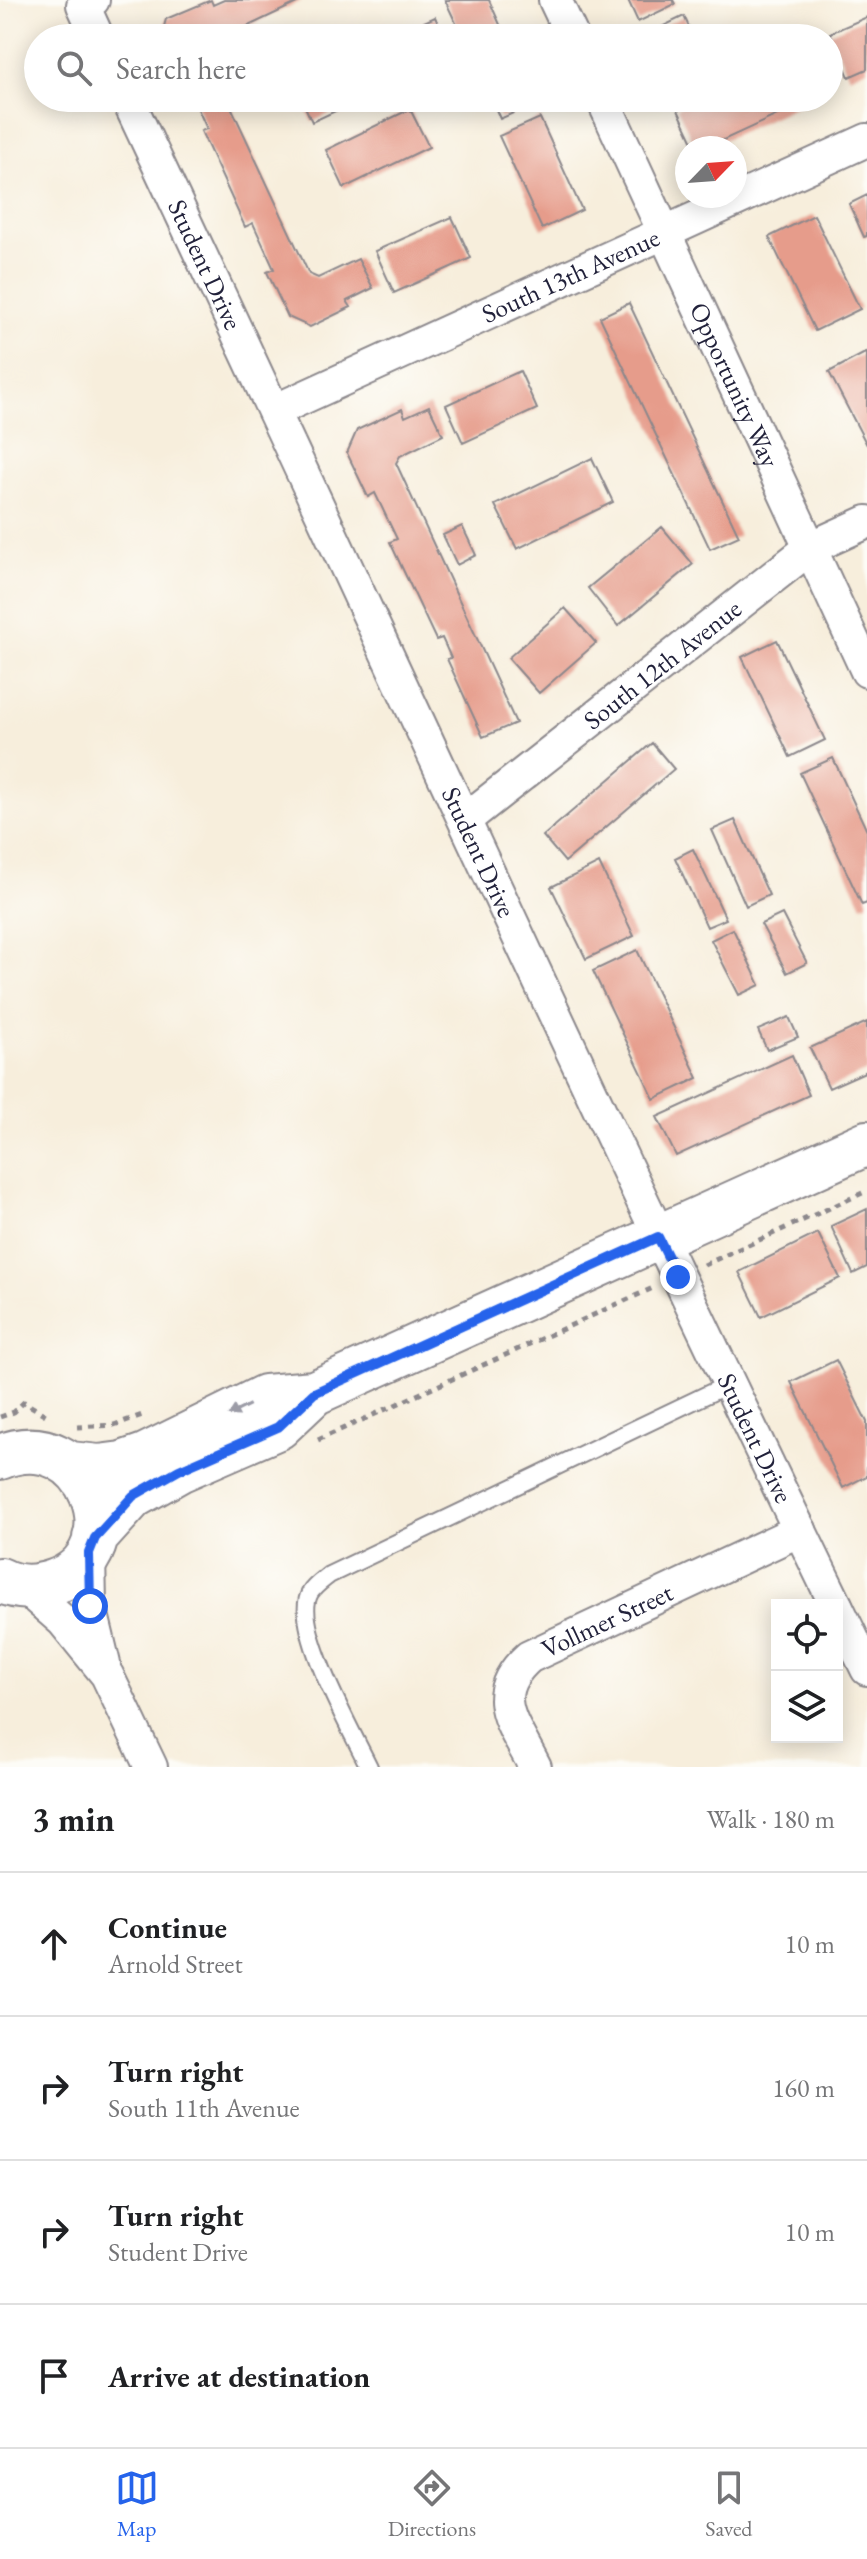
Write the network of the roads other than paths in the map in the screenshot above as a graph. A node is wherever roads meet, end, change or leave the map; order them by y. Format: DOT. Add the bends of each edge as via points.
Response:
graph roads {
  1 [pos="555,0"];
  2 [pos="88,2"];
  3 [pos="94,24"];
  4 [pos="566,24"];
  5 [pos="134,112"];
  6 [pos="609,112"];
  7 [pos="867,140"];
  8 [pos="666,234"];
  9 [pos="274,411"];
  10 [pos="867,522"];
  11 [pos="810,548"];
  12 [pos="867,671"];
  13 [pos="466,819"];
  14 [pos="867,1143"];
  15 [pos="658,1237"];
  16 [pos="729,1384"];
  17 [pos="314,1393"];
  18 [pos="68,1444"];
  19 [pos="0,1457"];
  20 [pos="800,1530"];
  21 [pos="92,1546"];
  22 [pos="12,1584"];
  23 [pos="834,1599"];
  24 [pos="843,1619"];
  25 [pos="867,1669"];
  26 [pos="107,1675"];
  27 [pos="151,1767"];
  28 [pos="369,1767"];
  29 [pos="535,1767"];
  1 -- 4 [label="street"];
  2 -- 3 [label="street"];
  5 -- 9 [label="street, Student Drive"];
  6 -- 8 [label="street, Opportunity Way"];
  7 -- 8 [label="street, South 13th Avenue"];
  8 -- 9 [label="street, South 13th Avenue"];
  8 -- 11 [label="street, Opportunity Way"];
  9 -- 13 [label="street, Student Drive"];
  10 -- 11 [label="street, South 12th Avenue"];
  11 -- 12 [label="street, Opportunity Way"];
  11 -- 13 [label="street, South 12th Avenue"];
  13 -- 15 [label="street, Student Drive"];
  14 -- 15 [label="street"];
  15 -- 16 [label="street, Student Drive"];
  15 -- 17 [label="street"];
  16 -- 20 [label="street, Student Drive"];
  16 -- 28 [label="lane" via="329,1575 310,1593 305,1618 316,1655"];
  17 -- 18 [label="street, one-way" via="265,1397 122,1464 99,1467"];
  17 -- 21 [label="street" via="278,1427 133,1496"];
  18 -- 19 [label="street" via="59,1457 31,1450"];
  18 -- 21 [label="street" via="96,1505"];
  20 -- 23 [label="street, Student Drive"];
  20 -- 29 [label="street, Vollmer Street" via="543,1650 514,1669 505,1688 505,1705"];
  21 -- 22 [label="street" via="77,1568 61,1579 43,1586"];
  21 -- 26 [label="street" via="90,1606"];
  22 -- 26 [label="street" via="63,1621"];
  24 -- 25 [label="street, Student Drive"];
  26 -- 27 [label="street"];
}
